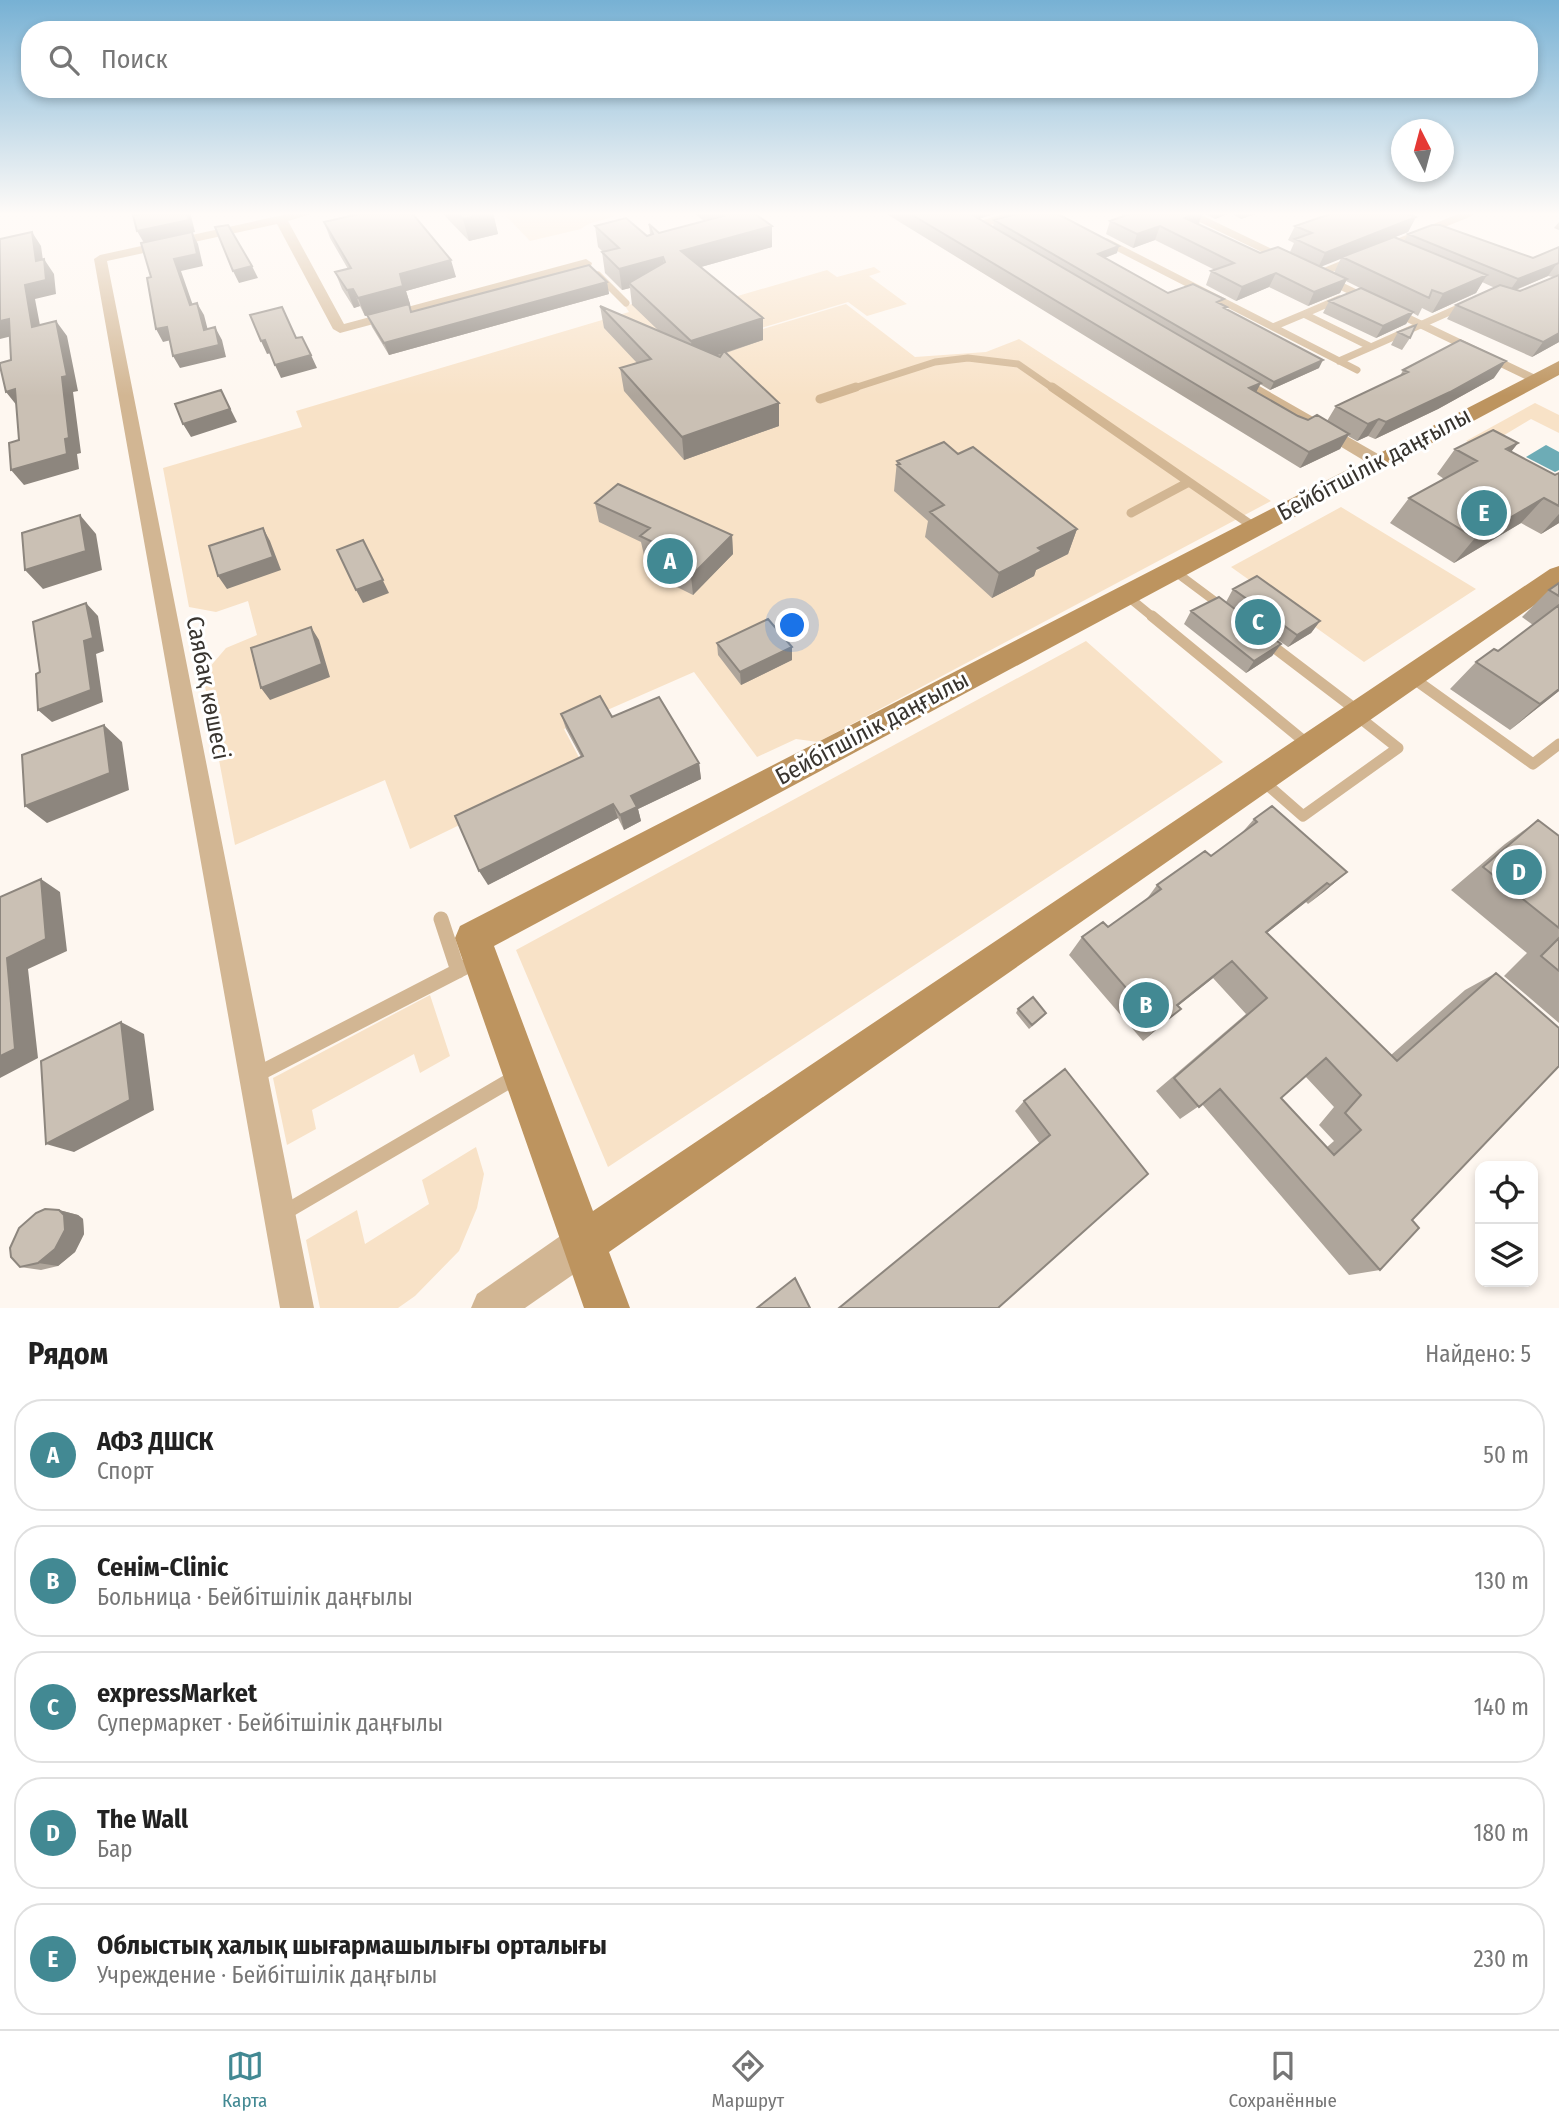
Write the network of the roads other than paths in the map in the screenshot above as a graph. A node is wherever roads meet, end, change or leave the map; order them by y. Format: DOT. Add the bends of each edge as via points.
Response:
graph roads {
  1 [pos="103,274"];
  2 [pos="311,274"];
  3 [pos="545,274"];
  4 [pos="597,274"];
  5 [pos="1169,274"];
  6 [pos="1317,275"];
  7 [pos="1354,293"];
  8 [pos="1479,298"];
  9 [pos="626,303"];
  10 [pos="1304,314"];
  11 [pos="1422,325"];
  12 [pos="1273,327"];
  13 [pos="1371,347"];
  14 [pos="1339,361"];
  15 [pos="1357,370"];
  16 [pos="1224,371"];
  17 [pos="1548,373"];
  18 [pos="820,399"];
  19 [pos="1379,462"];
  20 [pos="1189,482"];
  21 [pos="1131,513"];
  22 [pos="1254,527"];
  23 [pos="1173,570"];
  24 [pos="1559,575"];
  25 [pos="1126,595"];
  26 [pos="1239,620"];
  27 [pos="1261,637"];
  28 [pos="1410,676"];
  29 [pos="1357,713"];
  30 [pos="1559,744"];
  31 [pos="1310,746"];
  32 [pos="1261,780"];
  33 [pos="441,919"];
  34 [pos="469,965"];
  35 [pos="522,1073"];
  36 [pos="254,1076"];
  37 [pos="280,1216"];
  38 [pos="583,1244"];
  39 [pos="297,1308"];
  40 [pos="491,1308"];
  41 [pos="607,1308"];
  1 -- 36 [label="street, Саябақ көшесі"];
  2 -- 3 [label="street" via="340,329"];
  4 -- 9 [label="lane"];
  5 -- 12 [label="lane"];
  6 -- 7 [label="street"];
  7 -- 10 [label="lane"];
  7 -- 11 [label="street"];
  8 -- 11 [label="lane"];
  10 -- 12 [label="lane"];
  10 -- 13 [label="lane"];
  11 -- 13 [label="lane"];
  11 -- 17 [label="street"];
  12 -- 14 [label="lane"];
  13 -- 14 [label="lane"];
  14 -- 15 [label="lane"];
  16 -- 19 [label="street"];
  17 -- 19 [label="main road, Бейбітшілік даңғылы"];
  18 -- 20 [label="lane" via="935,362 968,358 1018,363"];
  19 -- 22 [label="main road, Бейбітшілік даңғылы"];
  20 -- 21 [label="lane"];
  20 -- 22 [label="lane"];
  22 -- 23 [label="main road, Бейбітшілік даңғылы"];
  23 -- 25 [label="main road, Бейбітшілік даңғылы"];
  23 -- 26 [label="lane"];
  24 -- 28 [label="main road"];
  25 -- 31 [label="lane"];
  25 -- 34 [label="main road, Бейбітшілік даңғылы" via="473,938"];
  27 -- 29 [label="lane"];
  28 -- 29 [label="main road"];
  28 -- 30 [label="lane" via="1533,764"];
  29 -- 31 [label="main road"];
  29 -- 32 [label="lane" via="1398,748 1303,816"];
  31 -- 32 [label="main road"];
  32 -- 38 [label="main road"];
  33 -- 34 [label="lane"];
  34 -- 35 [label="main road, Бейбітшілік даңғылы"];
  34 -- 36 [label="lane"];
  35 -- 37 [label="lane"];
  35 -- 38 [label="main road, Бейбітшілік даңғылы"];
  36 -- 37 [label="street, Саябақ көшесі"];
  37 -- 39 [label="street, Саябақ көшесі"];
  38 -- 40 [label="street"];
  38 -- 41 [label="main road, Бейбітшілік даңғылы"];
}
